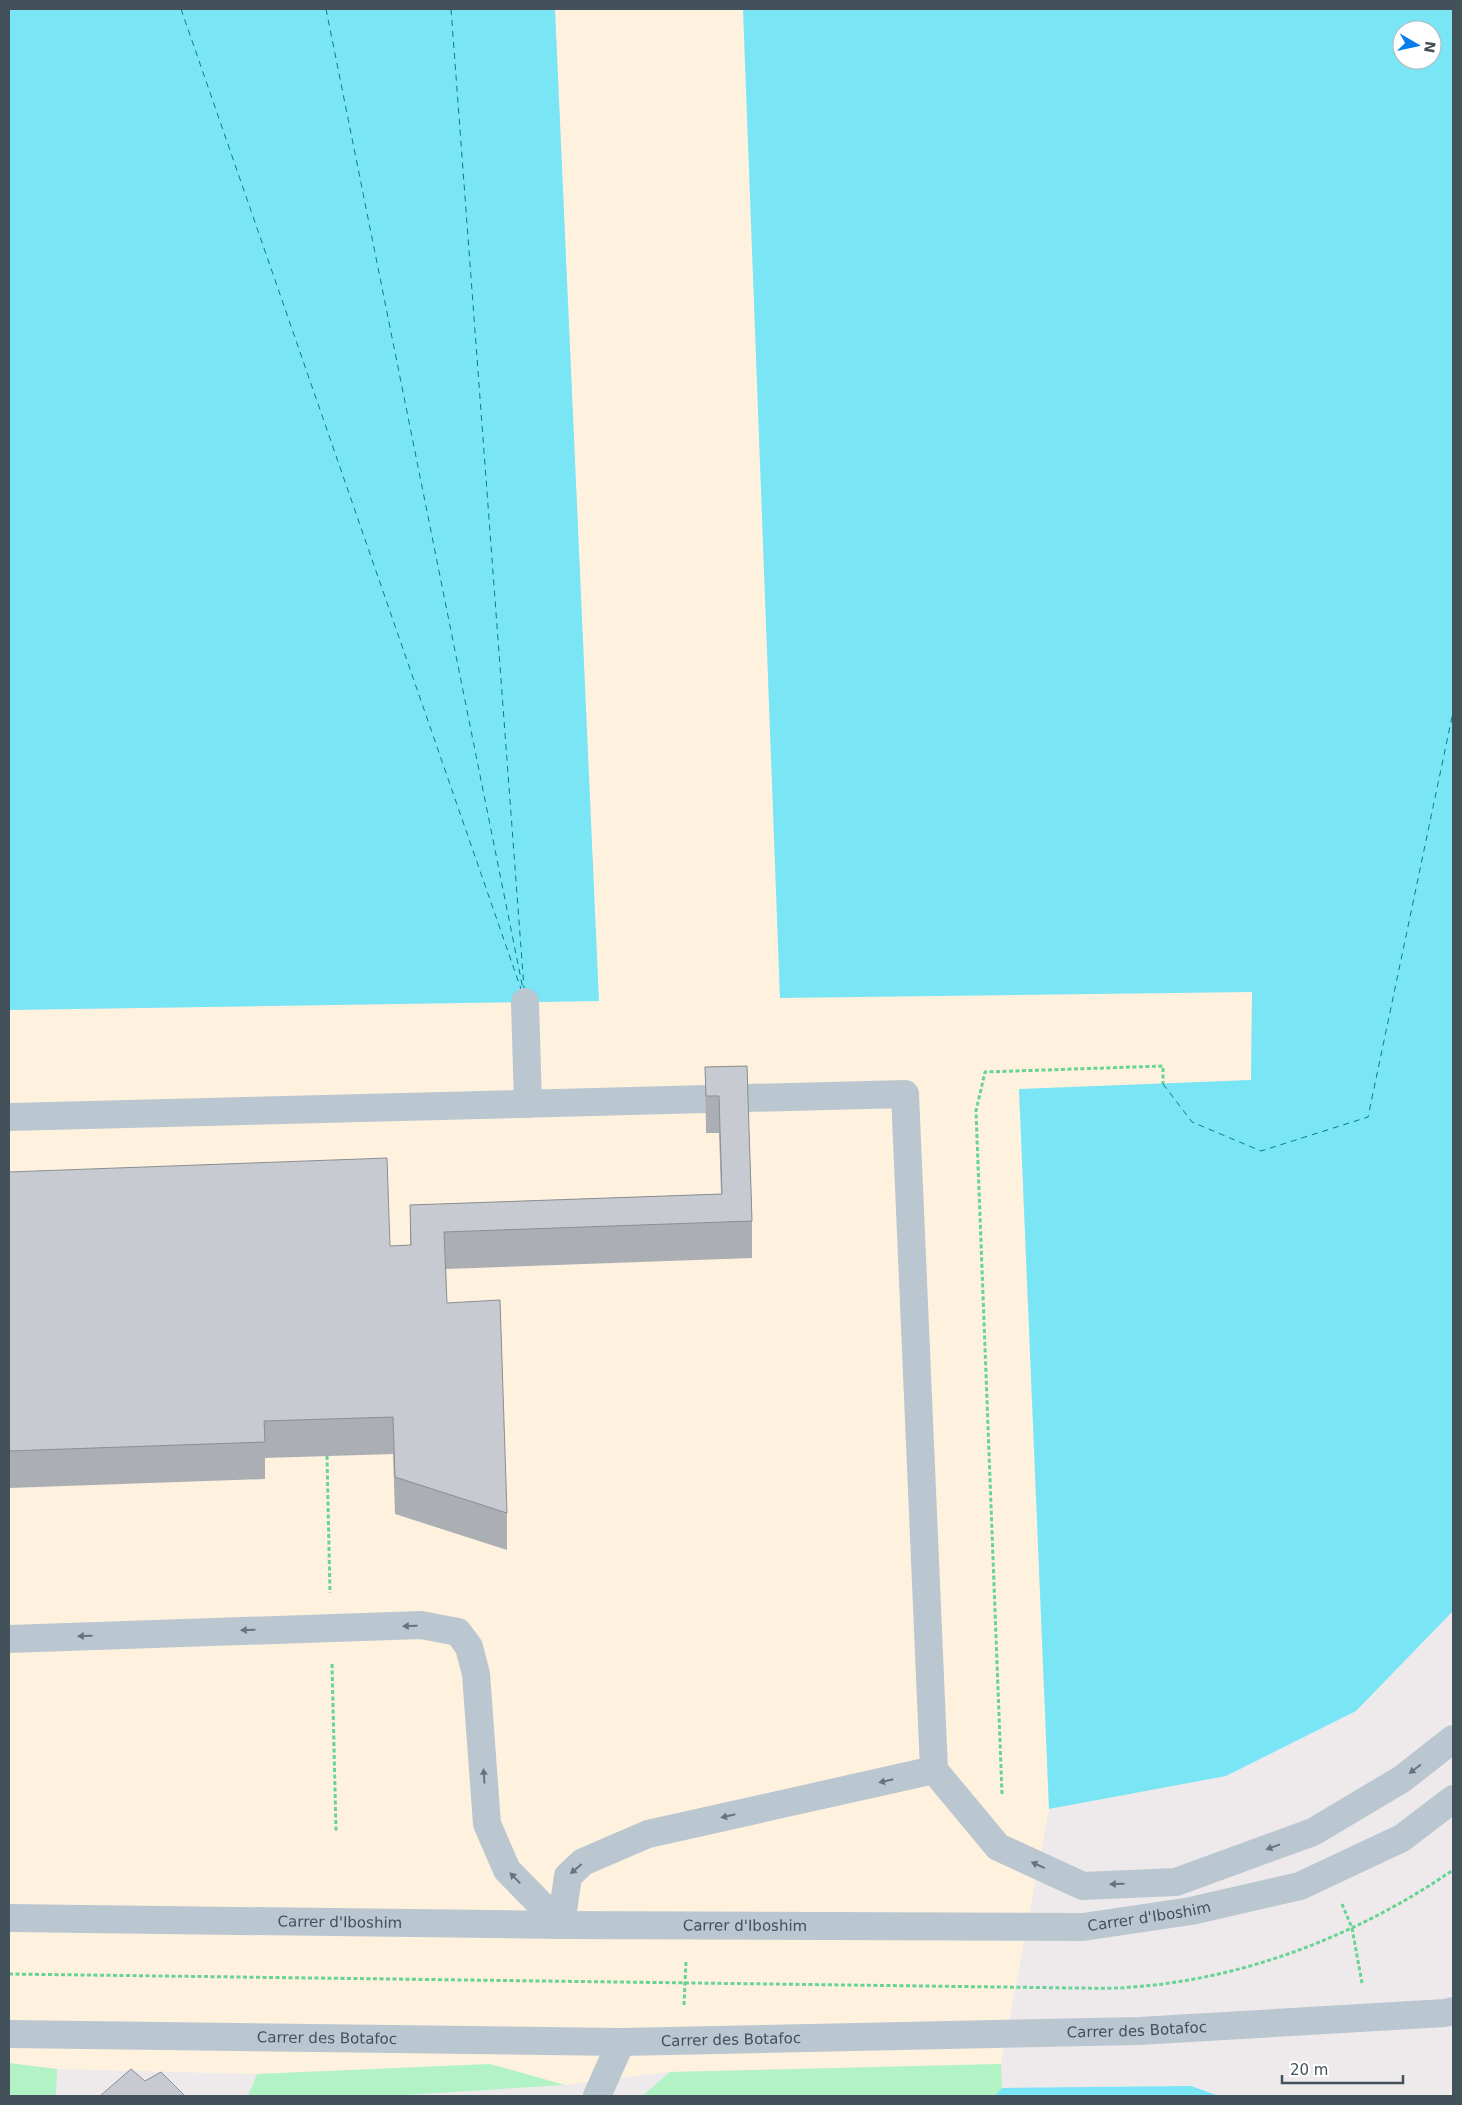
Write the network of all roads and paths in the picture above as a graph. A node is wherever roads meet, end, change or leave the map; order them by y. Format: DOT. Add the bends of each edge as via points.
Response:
graph roads {
  1 [pos="526,1002"];
  2 [pos="1163,1084"];
  3 [pos="528,1104"];
  4 [pos="9,1117"];
  5 [pos="9,1639"];
  6 [pos="1453,1739"];
  7 [pos="934,1770"];
  8 [pos="1453,1799"];
  9 [pos="1002,1804"];
  10 [pos="1453,1870"];
  11 [pos="1329,1872"];
  12 [pos="9,1918"];
  13 [pos="561,1926"];
  14 [pos="686,1926"];
  15 [pos="1352,1928"];
  16 [pos="9,1974"];
  17 [pos="685,1982"];
  18 [pos="1453,2011"];
  19 [pos="1368,2018"];
  20 [pos="9,2034"];
  21 [pos="683,2041"];
  22 [pos="621,2042"];
  23 [pos="597,2096"];
  1 -- 3 [label="street"];
  2 -- 9 [label="path" via="1163,1066 985,1072 976,1111"];
  3 -- 4 [label="street"];
  3 -- 7 [label="street" via="905,1094"];
  13 -- 5 [label="street, one-way" via="507,1870 487,1824 476,1674 469,1647 458,1632 421,1625"];
  6 -- 7 [label="street, one-way" via="1402,1779 1313,1832 1176,1882 1082,1886 998,1847"];
  7 -- 13 [label="street, one-way" via="648,1834 583,1862 568,1876"];
  8 -- 11 [label="street, Carrer d'Iboshim" via="1402,1838"];
  10 -- 15 [label="path" via="1425,1889"];
  11 -- 14 [label="street, Carrer d'Iboshim" via="1300,1886 1191,1911 1084,1927"];
  11 -- 15 [label="path"];
  12 -- 13 [label="street, Carrer d'Iboshim"];
  13 -- 14 [label="street, Carrer d'Iboshim"];
  14 -- 17 [label="path"];
  15 -- 17 [label="path" via="1282,1957 1199,1978 1132,1987"];
  15 -- 19 [label="path"];
  16 -- 17 [label="path"];
  17 -- 21 [label="path"];
  18 -- 19 [label="street, Carrer des Botafoc"];
  19 -- 21 [label="street, Carrer des Botafoc" via="1139,2031"];
  20 -- 22 [label="street, Carrer des Botafoc"];
  21 -- 22 [label="street, Carrer des Botafoc"];
  22 -- 23 [label="street"];
}
